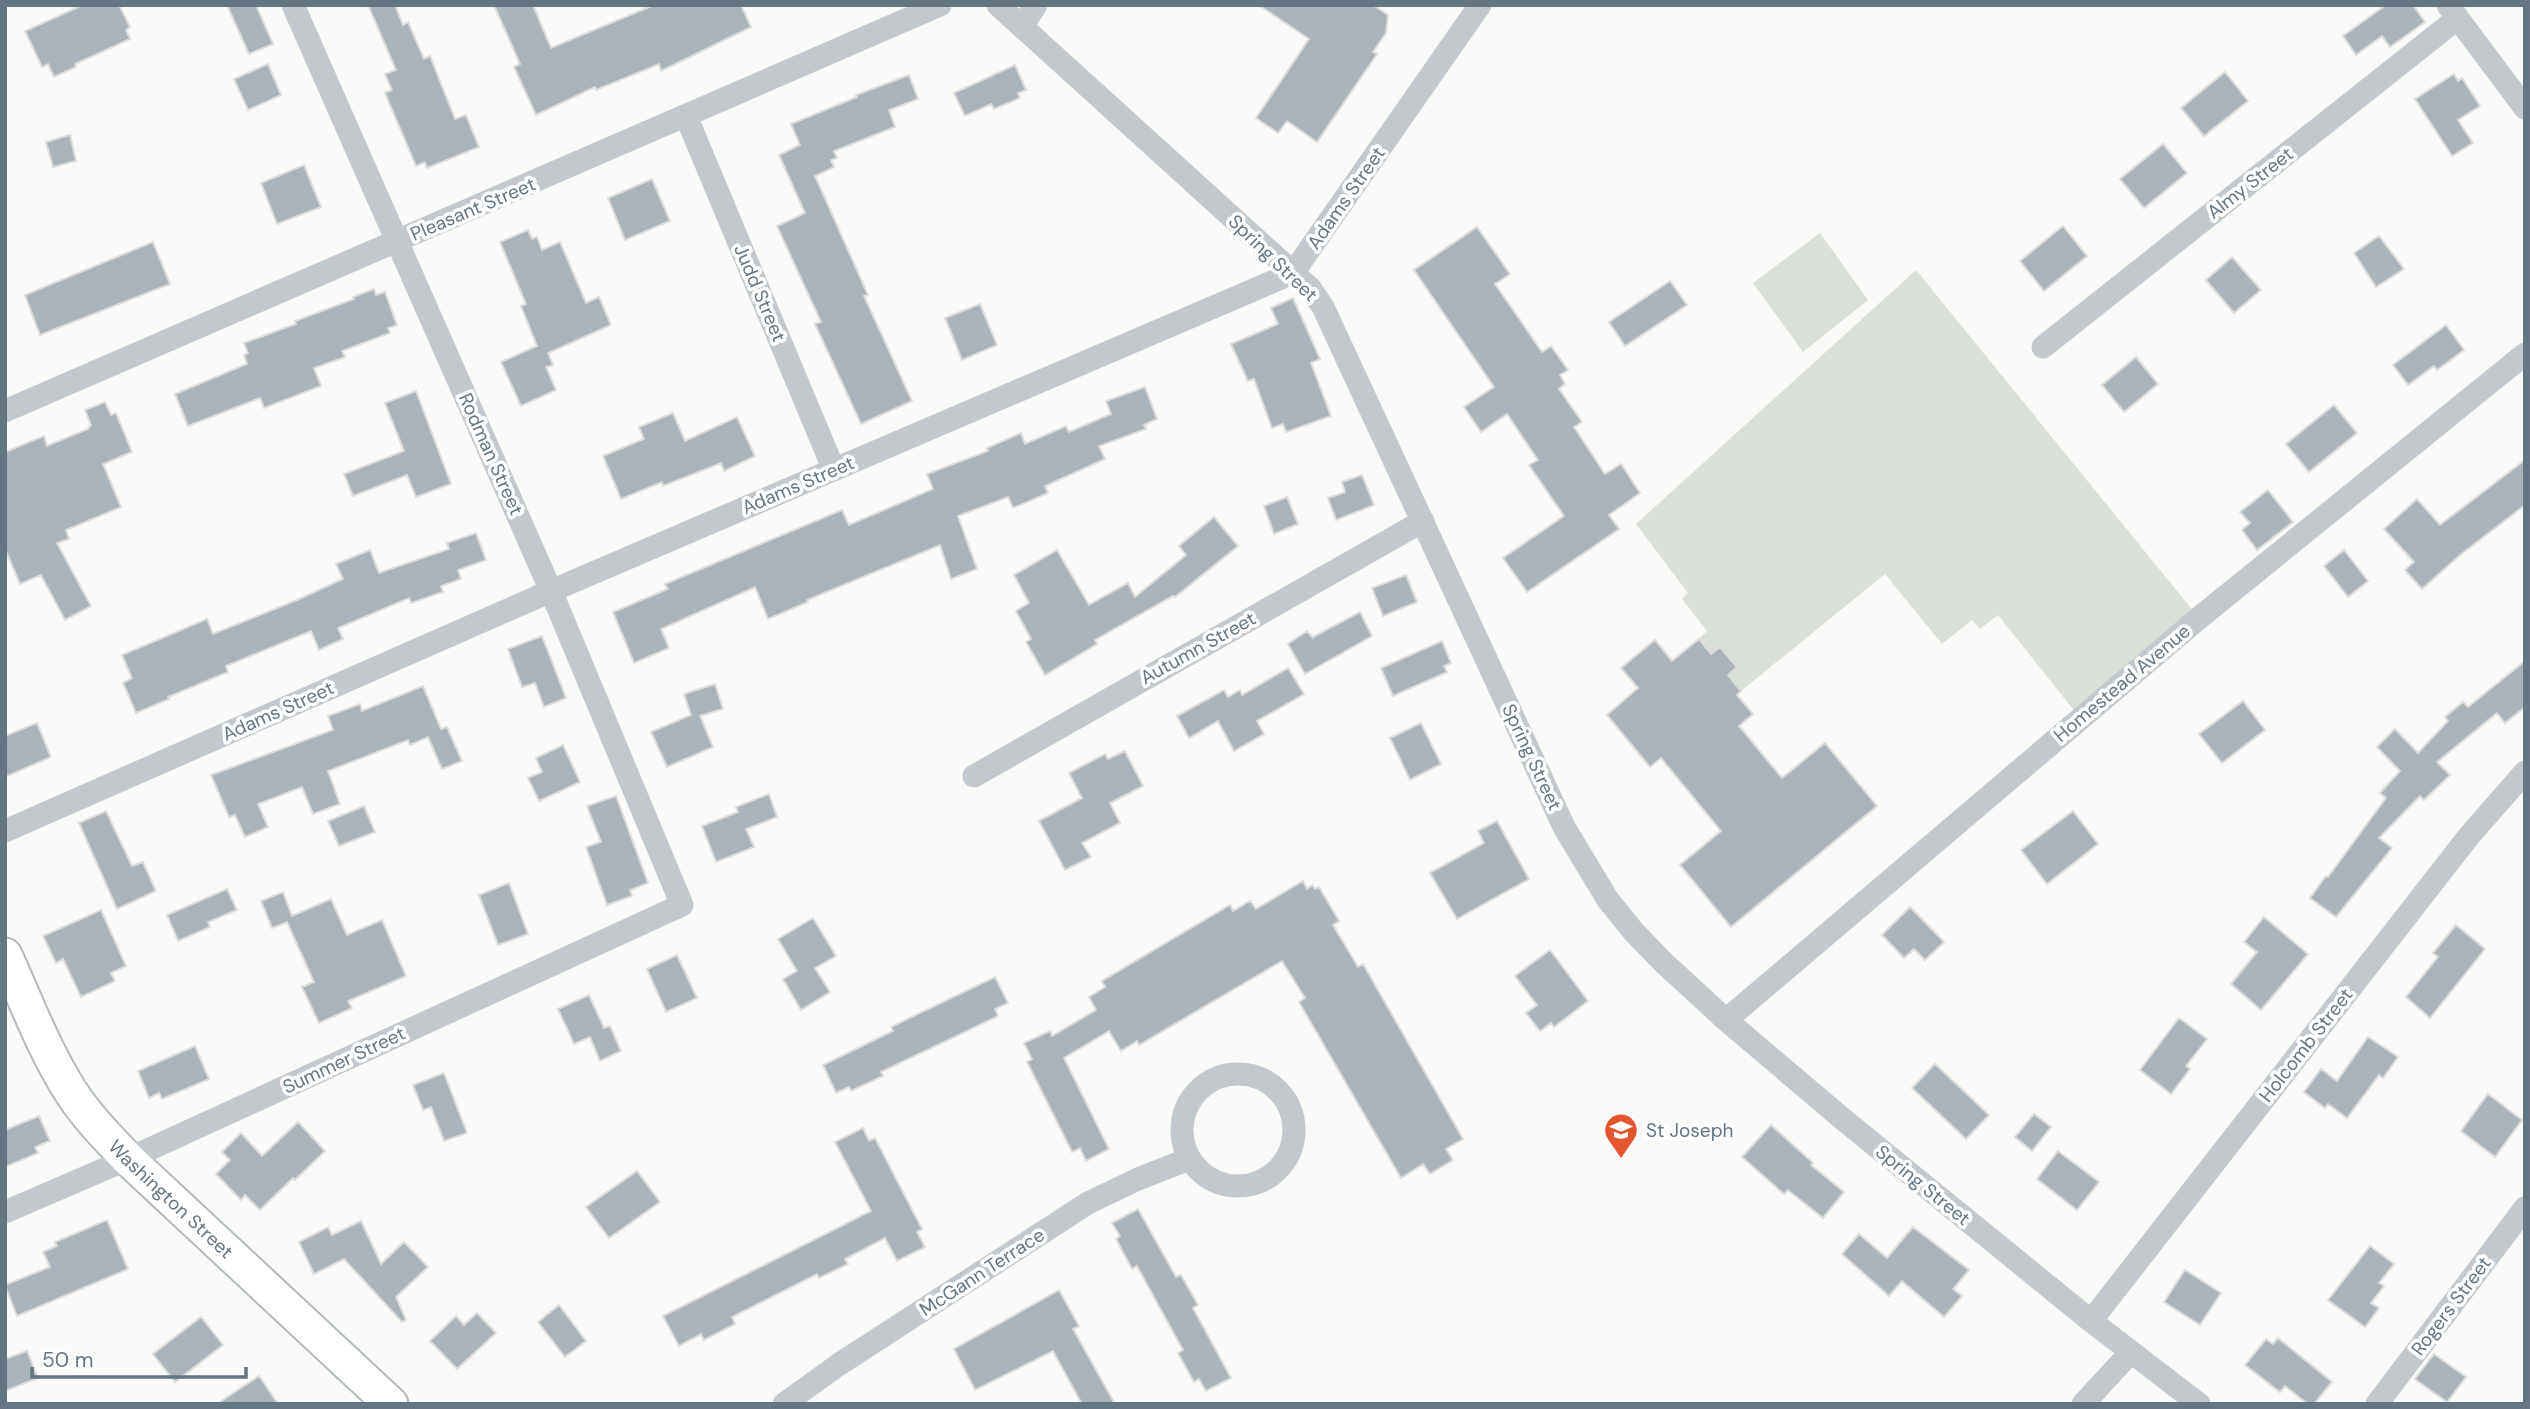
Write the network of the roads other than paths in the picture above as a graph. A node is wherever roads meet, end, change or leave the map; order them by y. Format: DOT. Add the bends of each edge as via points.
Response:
graph roads {
  1 [pos="293,5"];
  2 [pos="940,5"];
  3 [pos="998,5"];
  4 [pos="1036,5"];
  5 [pos="1480,5"];
  6 [pos="2453,12"];
  7 [pos="1022,26"];
  8 [pos="2525,108"];
  9 [pos="686,116"];
  10 [pos="397,241"];
  11 [pos="1293,273"];
  12 [pos="2043,347"];
  13 [pos="2525,354"];
  14 [pos="5,411"];
  15 [pos="834,470"];
  16 [pos="1423,521"];
  17 [pos="551,591"];
  18 [pos="2525,772"];
  19 [pos="974,776"];
  20 [pos="5,831"];
  21 [pos="682,905"];
  22 [pos="5,955"];
  23 [pos="1726,1020"];
  24 [pos="128,1158"];
  25 [pos="1189,1158"];
  26 [pos="2525,1208"];
  27 [pos="5,1212"];
  28 [pos="2091,1321"];
  29 [pos="2131,1352"];
  30 [pos="391,1404"];
  31 [pos="784,1404"];
  32 [pos="2083,1404"];
  33 [pos="2199,1404"];
  34 [pos="2376,1404"];
  1 -- 10 [label="street, Rodman Street"];
  2 -- 9 [label="street, Pleasant Street"];
  3 -- 7 [label="street, Spring Street"];
  4 -- 7 [label="street"];
  5 -- 11 [label="street, Adams Street"];
  6 -- 8 [label="street"];
  6 -- 12 [label="street, Almy Street"];
  7 -- 11 [label="street, Spring Street"];
  9 -- 10 [label="street, Pleasant Street"];
  9 -- 15 [label="street, Judd Street"];
  10 -- 14 [label="street, Pleasant Street"];
  10 -- 17 [label="street, Rodman Street"];
  11 -- 15 [label="street, Adams Street"];
  11 -- 16 [label="street, Spring Street" via="1310,288 1334,326"];
  13 -- 23 [label="street, Homestead Avenue" via="2199,618"];
  15 -- 17 [label="street, Adams Street"];
  16 -- 19 [label="street, Autumn Street"];
  16 -- 23 [label="street, Spring Street" via="1542,783 1586,866 1634,932"];
  17 -- 20 [label="street, Adams Street"];
  17 -- 21 [label="street, Rodman Street"];
  18 -- 28 [label="street, Holcomb Street" via="2469,836"];
  21 -- 24 [label="street, Summer Street"];
  22 -- 24 [label="main road, Washington Street" via="72,1094"];
  23 -- 28 [label="street, Spring Street"];
  24 -- 27 [label="street, Summer Street"];
  24 -- 30 [label="main road, Washington Street"];
  25 -- 25 [label="street" via="1201,1173 1217,1182 1254,1184 1270,1176 1292,1146 1290,1109 1266,1082 1249,1075 1213,1080 1187,1105 1183,1142"];
  25 -- 31 [label="street, McGann Terrace" via="1088,1203"];
  26 -- 34 [label="street, Rogers Street"];
  28 -- 29 [label="street, Spring Street"];
  29 -- 32 [label="street"];
  29 -- 33 [label="street, Spring Street"];
}
